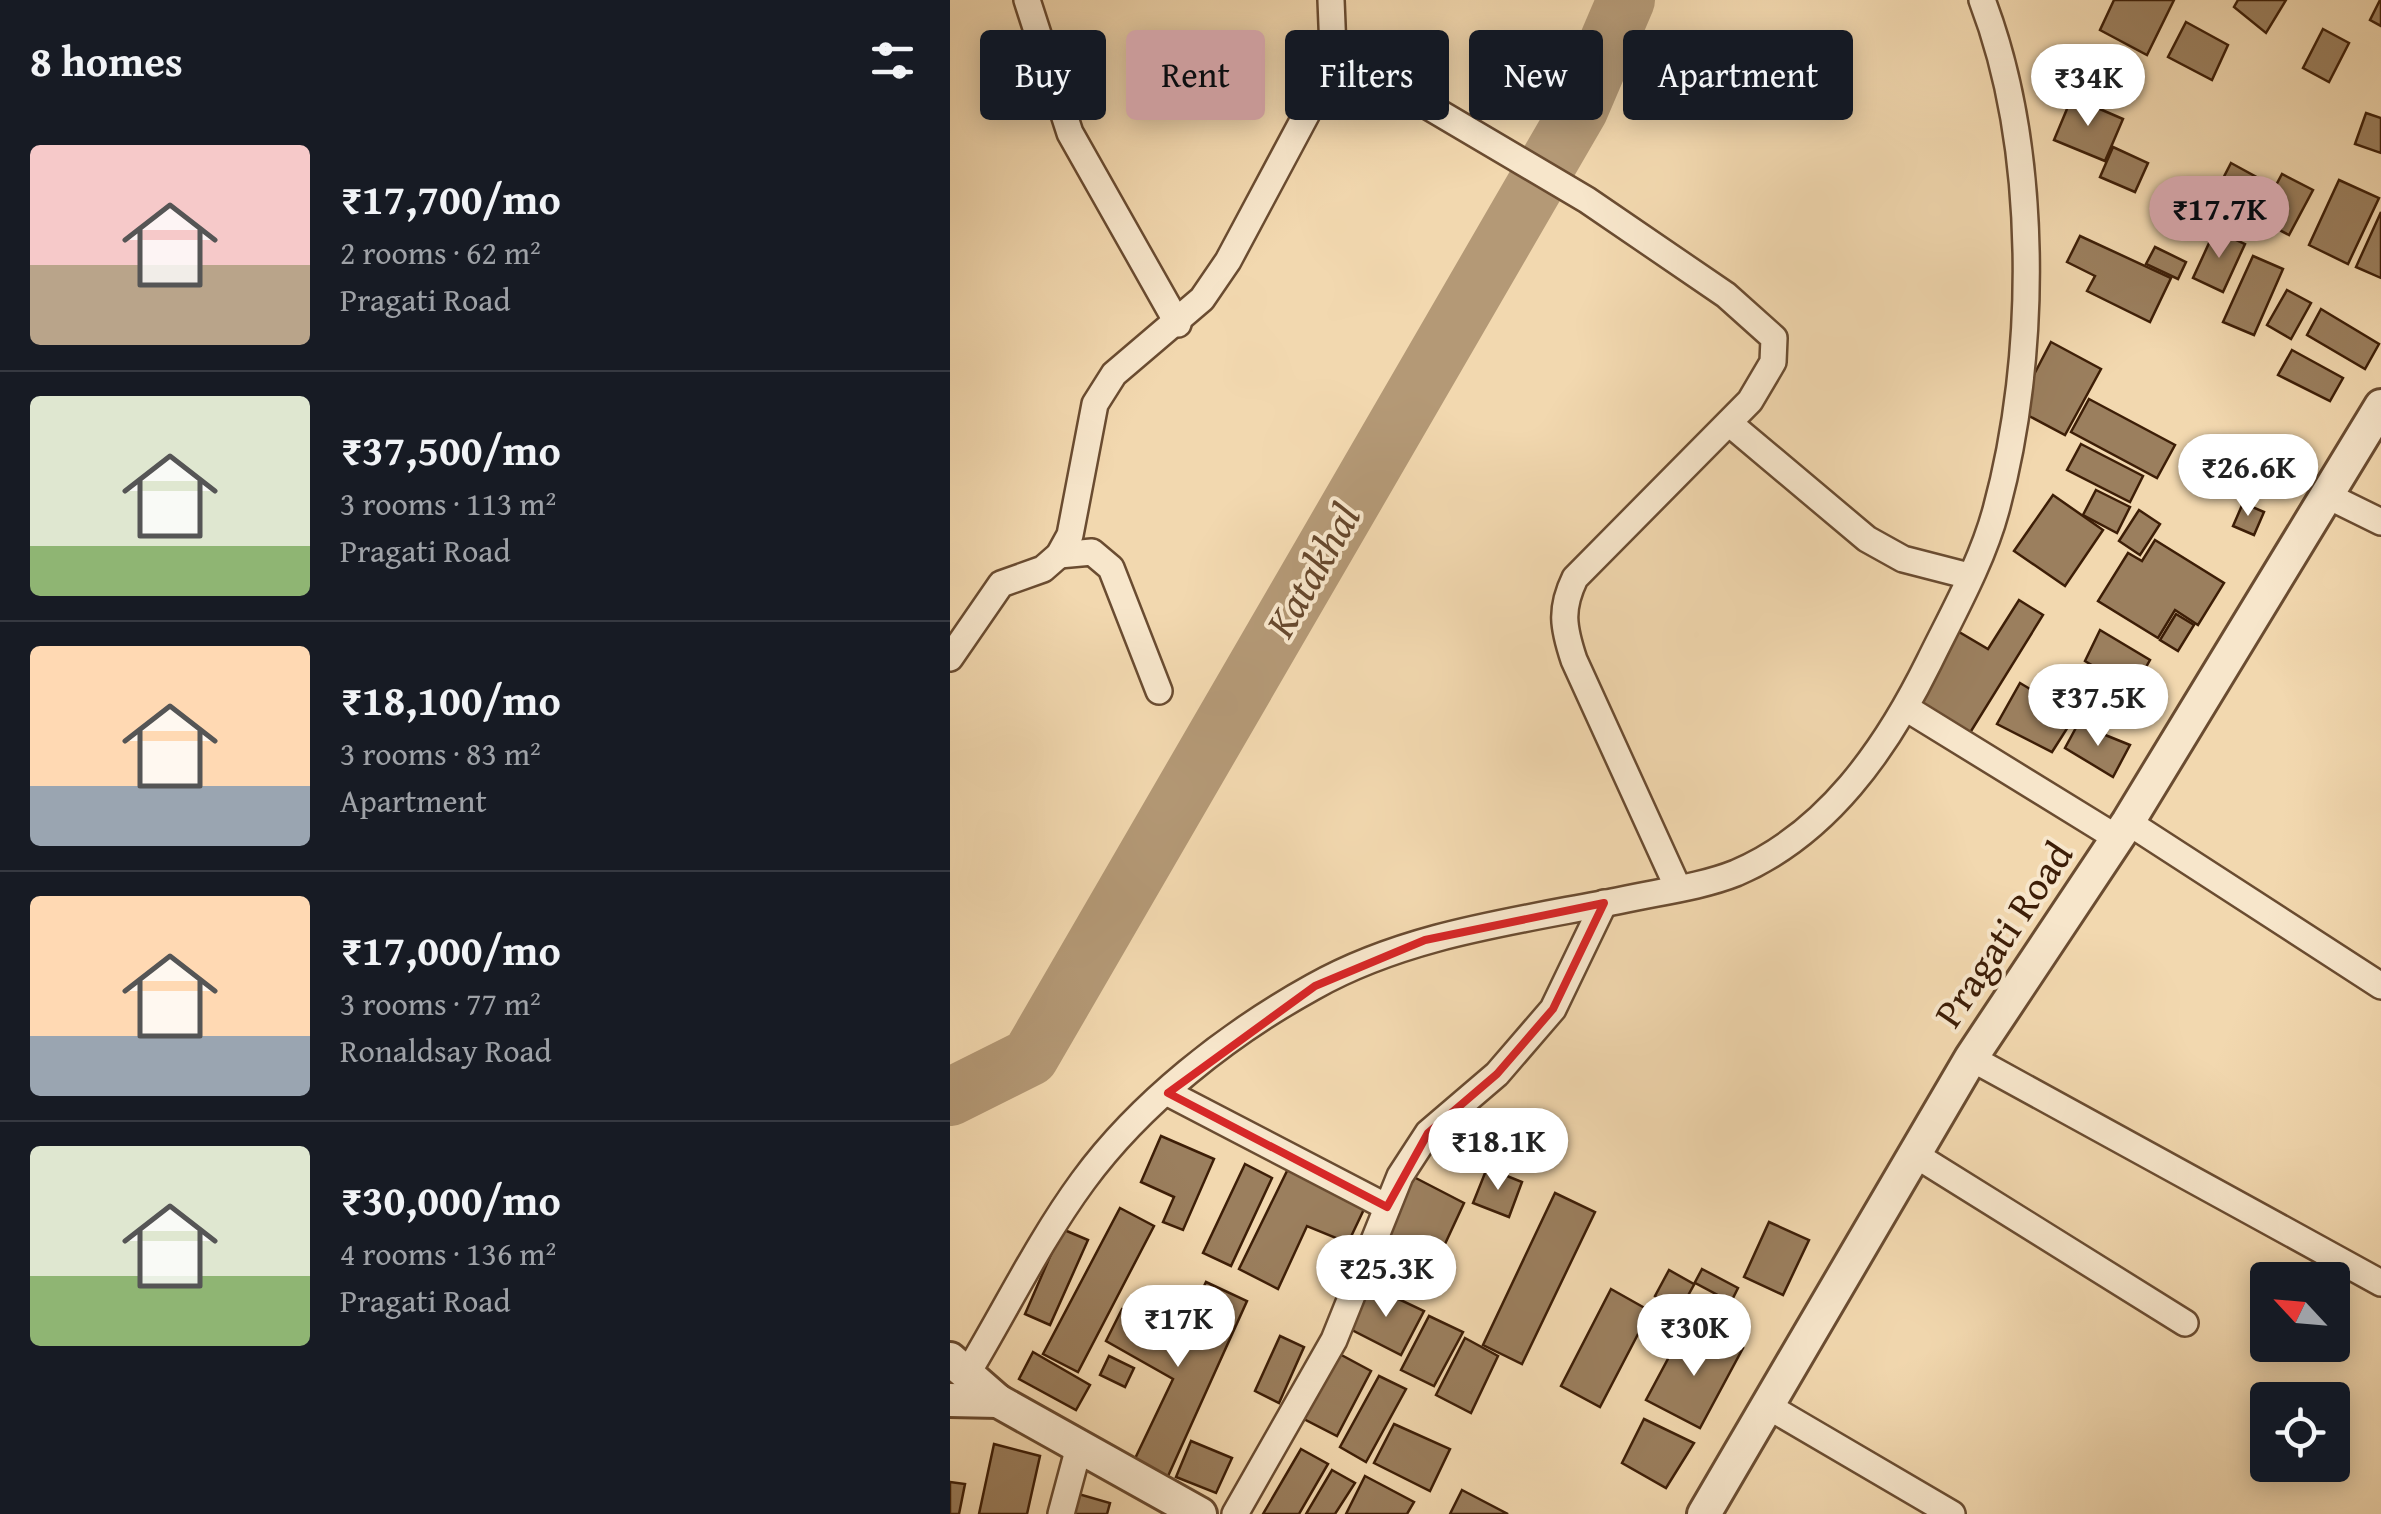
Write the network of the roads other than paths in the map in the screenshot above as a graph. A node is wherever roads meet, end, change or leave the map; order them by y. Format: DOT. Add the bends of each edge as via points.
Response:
graph roads {
  1 [pos="1028,0"];
  2 [pos="1331,0"];
  3 [pos="1982,0"];
  4 [pos="1332,30"];
  5 [pos="1449,119"];
  6 [pos="1303,120"];
  7 [pos="1178,324"];
  8 [pos="2381,406"];
  9 [pos="1729,422"];
  10 [pos="2324,494"];
  11 [pos="2381,522"];
  12 [pos="1059,556"];
  13 [pos="1970,576"];
  14 [pos="950,658"];
  15 [pos="1159,692"];
  16 [pos="1906,708"];
  17 [pos="2123,830"];
  18 [pos="1678,888"];
  19 [pos="1604,904"];
  20 [pos="2381,986"];
  21 [pos="1971,1058"];
  22 [pos="1168,1092"];
  23 [pos="1914,1154"];
  24 [pos="1387,1207"];
  25 [pos="2381,1283"];
  26 [pos="2185,1323"];
  27 [pos="956,1378"];
  28 [pos="1766,1404"];
  29 [pos="1079,1447"];
  30 [pos="1061,1514"];
  31 [pos="1200,1514"];
  32 [pos="1234,1514"];
  33 [pos="1704,1514"];
  34 [pos="1952,1514"];
  1 -- 7 [label="street" via="1070,133"];
  2 -- 4 [label="street"];
  3 -- 13 [label="street" via="2016,117 2026,215 2012,425 1999,494"];
  5 -- 9 [label="street" via="1587,200 1726,296 1774,338 1773,362"];
  6 -- 7 [label="street" via="1228,261"];
  7 -- 12 [label="street" via="1114,374 1096,404 1070,534"];
  8 -- 10 [label="street, Pragati Road"];
  9 -- 13 [label="street" via="1876,544 1903,559"];
  9 -- 18 [label="street" via="1575,578 1562,622"];
  10 -- 11 [label="street"];
  10 -- 17 [label="street, Pragati Road"];
  12 -- 14 [label="street" via="1001,584"];
  12 -- 15 [label="street" via="1092,552 1110,568"];
  13 -- 16 [label="street"];
  16 -- 17 [label="street"];
  16 -- 18 [label="street" via="1849,788 1798,840 1733,874"];
  17 -- 20 [label="street"];
  17 -- 21 [label="street, Pragati Road"];
  18 -- 19 [label="street"];
  19 -- 22 [label="street" via="1425,940 1315,986"];
  19 -- 24 [label="street" via="1553,1009 1497,1074 1428,1133"];
  21 -- 23 [label="street, Pragati Road"];
  21 -- 25 [label="street"];
  22 -- 24 [label="street"];
  22 -- 27 [label="street" via="1083,1181"];
  23 -- 26 [label="street"];
  23 -- 28 [label="street, Pragati Road"];
  24 -- 32 [label="street" via="1334,1340"];
  27 -- 29 [label="street"];
  28 -- 33 [label="street, Pragati Road"];
  28 -- 34 [label="street"];
  29 -- 30 [label="street"];
  29 -- 31 [label="street"];
}
